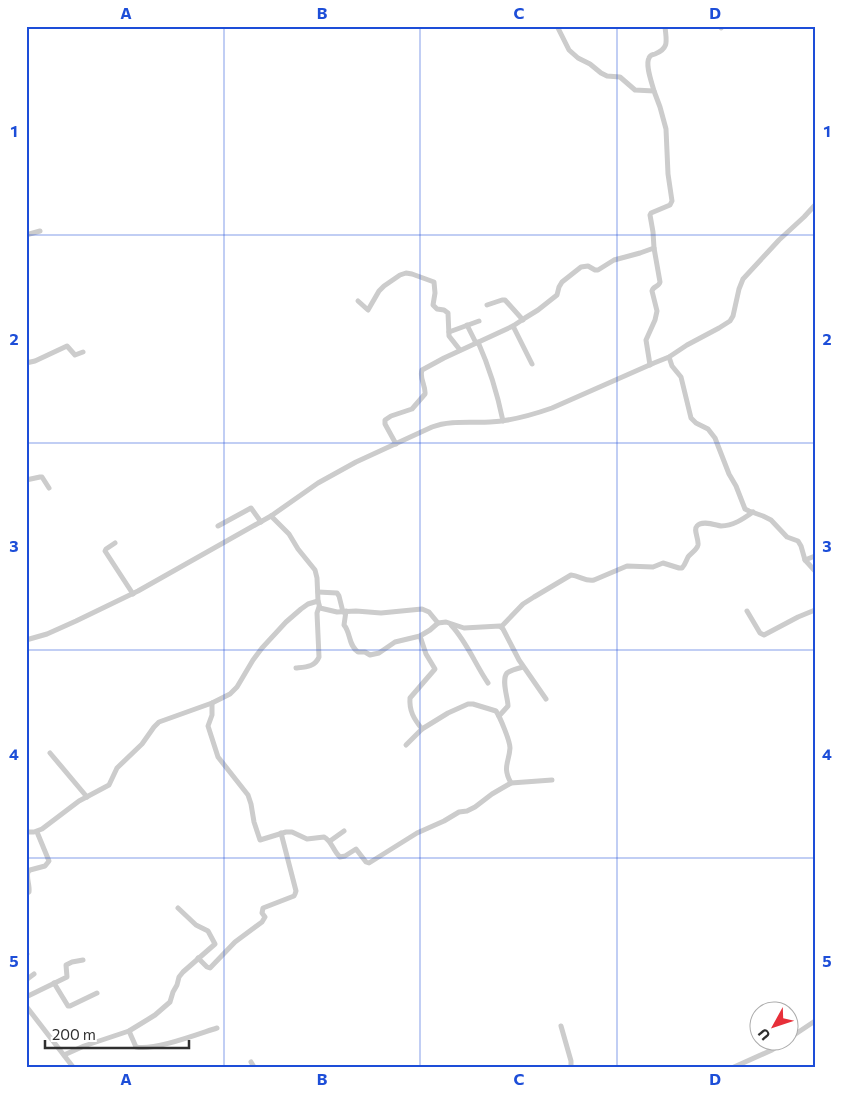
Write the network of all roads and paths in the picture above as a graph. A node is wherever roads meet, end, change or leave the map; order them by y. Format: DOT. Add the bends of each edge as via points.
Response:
graph roads {
  1 [pos="557,26"];
  2 [pos="665,26"];
  3 [pos="654,91"];
  4 [pos="815,205"];
  5 [pos="40,231"];
  6 [pos="26,235"];
  7 [pos="654,248"];
  8 [pos="358,301"];
  9 [pos="487,305"];
  10 [pos="523,320"];
  11 [pos="479,321"];
  12 [pos="467,325"];
  13 [pos="513,326"];
  14 [pos="448,332"];
  15 [pos="477,343"];
  16 [pos="460,350"];
  17 [pos="83,352"];
  18 [pos="669,357"];
  19 [pos="26,363"];
  20 [pos="532,364"];
  21 [pos="650,364"];
  22 [pos="503,421"];
  23 [pos="396,444"];
  24 [pos="26,480"];
  25 [pos="49,488"];
  26 [pos="753,512"];
  27 [pos="271,516"];
  28 [pos="261,522"];
  29 [pos="218,526"];
  30 [pos="115,543"];
  31 [pos="815,556"];
  32 [pos="806,560"];
  33 [pos="815,571"];
  34 [pos="318,592"];
  35 [pos="133,594"];
  36 [pos="318,601"];
  37 [pos="319,607"];
  38 [pos="815,610"];
  39 [pos="345,611"];
  40 [pos="747,611"];
  41 [pos="438,623"];
  42 [pos="448,623"];
  43 [pos="501,627"];
  44 [pos="420,636"];
  45 [pos="26,640"];
  46 [pos="523,667"];
  47 [pos="296,668"];
  48 [pos="488,683"];
  49 [pos="546,699"];
  50 [pos="212,703"];
  51 [pos="499,716"];
  52 [pos="422,729"];
  53 [pos="406,745"];
  54 [pos="50,753"];
  55 [pos="552,780"];
  56 [pos="511,783"];
  57 [pos="87,797"];
  58 [pos="344,831"];
  59 [pos="26,832"];
  60 [pos="37,832"];
  61 [pos="281,833"];
  62 [pos="330,841"];
  63 [pos="26,894"];
  64 [pos="178,908"];
  65 [pos="198,958"];
  66 [pos="82,960"];
  67 [pos="34,974"];
  68 [pos="26,980"];
  69 [pos="54,983"];
  70 [pos="97,992"];
  71 [pos="26,997"];
  72 [pos="26,1006"];
  73 [pos="29,1015"];
  74 [pos="815,1021"];
  75 [pos="561,1026"];
  76 [pos="217,1028"];
  77 [pos="129,1031"];
  78 [pos="798,1033"];
  79 [pos="772,1050"];
  80 [pos="64,1055"];
  81 [pos="73,1067"];
  82 [pos="571,1067"];
  83 [pos="734,1067"];
  1 -- 3 [label="street" via="578,58 607,76 620,76 635,90"];
  2 -- 3 [label="street" via="663,50 649,58"];
  3 -- 7 [label="street" via="666,129 672,201 650,214"];
  4 -- 18 [label="street" via="744,279 730,321"];
  5 -- 6 [label="street"];
  7 -- 10 [label="street" via="614,260 598,270 588,266 581,268 560,285 557,295"];
  7 -- 21 [label="street" via="660,282 652,290 657,311 646,340"];
  8 -- 14 [label="street" via="368,310 387,284 403,274 412,274 434,283 433,305 448,313"];
  9 -- 10 [label="street" via="503,299"];
  10 -- 13 [label="street"];
  11 -- 12 [label="street"];
  12 -- 14 [label="street"];
  12 -- 15 [label="street"];
  13 -- 15 [label="street"];
  13 -- 20 [label="street"];
  14 -- 16 [label="street"];
  15 -- 16 [label="street"];
  15 -- 22 [label="street" via="495,385"];
  16 -- 23 [label="street" via="422,370 425,394 412,409 386,419 384,422"];
  17 -- 19 [label="street" via="75,355 67,346"];
  18 -- 21 [label="street"];
  18 -- 26 [label="street" via="684,383 691,418 712,434 745,509"];
  21 -- 22 [label="street" via="552,408"];
  22 -- 23 [label="street" via="440,424"];
  23 -- 27 [label="street" via="318,483"];
  24 -- 25 [label="street" via="42,477"];
  26 -- 32 [label="street" via="771,520 787,537 798,541"];
  26 -- 43 [label="street" via="729,525 698,525 697,548 682,568 663,563 653,567 627,566 589,581 571,576 523,604"];
  27 -- 28 [label="street"];
  27 -- 34 [label="street" via="289,534 315,570"];
  28 -- 29 [label="street" via="251,508"];
  28 -- 35 [label="street"];
  30 -- 35 [label="street" via="105,551"];
  31 -- 32 [label="street"];
  32 -- 33 [label="street"];
  34 -- 36 [label="street"];
  34 -- 39 [label="street" via="337,593"];
  35 -- 45 [label="street" via="47,634"];
  36 -- 37 [label="street"];
  36 -- 50 [label="street" via="304,606 286,622 259,651 234,691"];
  37 -- 39 [label="street"];
  37 -- 47 [label="street" via="319,657 314,666"];
  38 -- 40 [label="street" via="764,635"];
  39 -- 41 [label="street" via="382,613 422,609"];
  39 -- 44 [label="street" via="344,625 352,647 358,652 376,654 395,642"];
  41 -- 42 [label="street"];
  41 -- 44 [label="street"];
  42 -- 43 [label="street" via="464,628"];
  42 -- 48 [label="street" via="463,639"];
  43 -- 46 [label="street"];
  44 -- 52 [label="street" via="435,669 410,698 411,714"];
  46 -- 49 [label="street"];
  46 -- 51 [label="street" via="506,675 504,686 508,706"];
  50 -- 57 [label="street" via="157,724 117,768 109,785"];
  50 -- 61 [label="street" via="208,726 218,757 248,795 259,839"];
  51 -- 52 [label="street" via="494,710 468,704"];
  51 -- 56 [label="street" via="509,744 506,771"];
  52 -- 53 [label="street"];
  54 -- 57 [label="street"];
  55 -- 56 [label="street"];
  56 -- 62 [label="street" via="468,811 459,812 417,833 369,863 356,849 340,857"];
  57 -- 60 [label="street"];
  58 -- 62 [label="street"];
  59 -- 60 [label="street"];
  60 -- 63 [label="street" via="49,861 45,866 28,872 29,890"];
  61 -- 62 [label="street" via="292,832 310,839 324,837"];
  61 -- 65 [label="street" via="296,894 263,908 264,920 235,942 210,968"];
  64 -- 65 [label="street" via="196,925 208,931 215,943"];
  65 -- 77 [label="street" via="181,974 169,1004"];
  66 -- 69 [label="street" via="66,965 67,976"];
  67 -- 68 [label="street"];
  69 -- 70 [label="street" via="68,1006"];
  69 -- 71 [label="street"];
  72 -- 73 [label="street"];
  73 -- 80 [label="street"];
  74 -- 78 [label="street"];
  75 -- 82 [label="street"];
  76 -- 77 [label="street" via="144,1048 136,1047"];
  77 -- 80 [label="street"];
  79 -- 83 [label="street"];
  80 -- 81 [label="street"];
}
